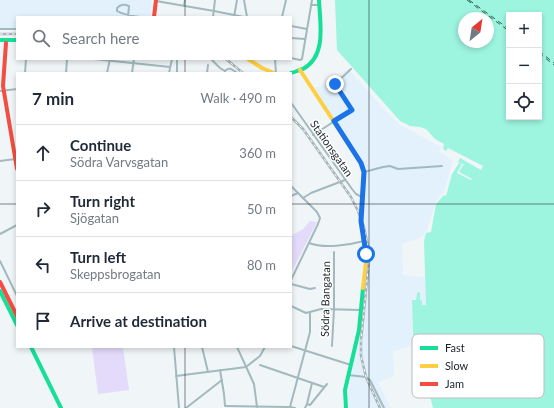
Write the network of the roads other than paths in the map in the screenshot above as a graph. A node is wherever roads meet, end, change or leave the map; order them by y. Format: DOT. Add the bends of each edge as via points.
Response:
graph roads {
  1 [pos="185,0"];
  2 [pos="215,0"];
  3 [pos="237,0"];
  4 [pos="244,0"];
  5 [pos="286,0"];
  6 [pos="312,0"];
  7 [pos="156,1"];
  8 [pos="320,2"];
  9 [pos="311,5"];
  10 [pos="184,6"];
  11 [pos="214,11"];
  12 [pos="128,16"];
  13 [pos="154,16"];
  14 [pos="213,16"];
  15 [pos="234,16"];
  16 [pos="245,16"];
  17 [pos="282,16"];
  18 [pos="292,26"];
  19 [pos="0,29"];
  20 [pos="307,29"];
  21 [pos="16,30"];
  22 [pos="292,38"];
  23 [pos="0,40"];
  24 [pos="16,40"];
  25 [pos="305,40"];
  26 [pos="6,43"];
  27 [pos="292,58"];
  28 [pos="26,60"];
  29 [pos="67,60"];
  30 [pos="110,60"];
  31 [pos="134,60"];
  32 [pos="172,60"];
  33 [pos="178,60"];
  34 [pos="212,60"];
  35 [pos="250,60"];
  36 [pos="275,60"];
  37 [pos="133,63"];
  38 [pos="208,65"];
  39 [pos="170,67"];
  40 [pos="351,69"];
  41 [pos="300,70"];
  42 [pos="25,72"];
  43 [pos="66,72"];
  44 [pos="108,72"];
  45 [pos="132,72"];
  46 [pos="169,72"];
  47 [pos="177,72"];
  48 [pos="207,72"];
  49 [pos="225,72"];
  50 [pos="236,72"];
  51 [pos="272,72"];
  52 [pos="275,72"];
  53 [pos="292,74"];
  54 [pos="16,89"];
  55 [pos="2,91"];
  56 [pos="292,104"];
  57 [pos="334,121"];
  58 [pos="313,135"];
  59 [pos="15,144"];
  60 [pos="15,159"];
  61 [pos="0,162"];
  62 [pos="16,164"];
  63 [pos="442,166"];
  64 [pos="364,172"];
  65 [pos="345,180"];
  66 [pos="292,187"];
  67 [pos="298,193"];
  68 [pos="292,196"];
  69 [pos="362,197"];
  70 [pos="303,198"];
  71 [pos="16,226"];
  72 [pos="0,229"];
  73 [pos="1,233"];
  74 [pos="364,241"];
  75 [pos="309,243"];
  76 [pos="334,252"];
  77 [pos="0,261"];
  78 [pos="292,278"];
  79 [pos="0,282"];
  80 [pos="292,284"];
  81 [pos="315,288"];
  82 [pos="1,291"];
  83 [pos="16,294"];
  84 [pos="292,306"];
  85 [pos="334,309"];
  86 [pos="361,310"];
  87 [pos="310,312"];
  88 [pos="16,318"];
  89 [pos="292,346"];
  90 [pos="332,346"];
  91 [pos="32,348"];
  92 [pos="174,348"];
  93 [pos="202,348"];
  94 [pos="237,348"];
  95 [pos="264,348"];
  96 [pos="306,351"];
  97 [pos="260,364"];
  98 [pos="351,365"];
  99 [pos="246,367"];
  100 [pos="220,370"];
  101 [pos="208,372"];
  102 [pos="348,375"];
  103 [pos="176,376"];
  104 [pos="298,378"];
  105 [pos="222,380"];
  106 [pos="312,383"];
  107 [pos="326,384"];
  108 [pos="324,387"];
  109 [pos="307,404"];
  110 [pos="257,407"];
  111 [pos="291,407"];
  112 [pos="61,408"];
  113 [pos="179,408"];
  114 [pos="186,408"];
  115 [pos="295,408"];
  116 [pos="305,408"];
  117 [pos="346,408"];
  118 [pos="384,408"];
  1 -- 10 [label="street"];
  2 -- 11 [label="street"];
  3 -- 15 [label="street"];
  4 -- 16 [label="street"];
  5 -- 17 [label="street"];
  6 -- 9 [label="street"];
  7 -- 10 [label="street"];
  7 -- 13 [label="street"];
  8 -- 9 [label="street"];
  8 -- 41 [label="street" via="320,48 312,61"];
  9 -- 20 [label="street"];
  10 -- 11 [label="street"];
  11 -- 14 [label="street"];
  11 -- 15 [label="street"];
  12 -- 12 [label="street" via="129,6 125,4 117,8 117,11"];
  18 -- 20 [label="street"];
  19 -- 21 [label="street"];
  20 -- 25 [label="street"];
  22 -- 25 [label="street"];
  23 -- 24 [label="street"];
  25 -- 27 [label="street" via="302,60"];
  26 -- 55 [label="street"];
  28 -- 42 [label="street"];
  29 -- 43 [label="street"];
  30 -- 37 [label="street"];
  30 -- 44 [label="street"];
  31 -- 37 [label="street"];
  32 -- 39 [label="street"];
  33 -- 47 [label="street"];
  34 -- 49 [label="street"];
  35 -- 51 [label="street"];
  36 -- 52 [label="street"];
  37 -- 39 [label="street"];
  37 -- 45 [label="street"];
  38 -- 48 [label="street"];
  39 -- 46 [label="street"];
  40 -- 57 [label="street" via="335,84 352,110"];
  41 -- 53 [label="street"];
  41 -- 57 [label="street"];
  49 -- 50 [label="street" via="228,68"];
  54 -- 55 [label="street"];
  55 -- 59 [label="street"];
  56 -- 58 [label="street, Stationsgatan"];
  57 -- 58 [label="street"];
  57 -- 64 [label="street"];
  58 -- 65 [label="street, Stationsgatan"];
  59 -- 60 [label="street"];
  60 -- 61 [label="street"];
  60 -- 62 [label="street"];
  63 -- 64 [label="street" via="398,169 390,166"];
  64 -- 69 [label="street"];
  65 -- 69 [label="street, Stationsgatan" via="354,192"];
  65 -- 70 [label="street"];
  66 -- 67 [label="street"];
  67 -- 68 [label="street"];
  67 -- 70 [label="street"];
  69 -- 74 [label="street" via="361,221"];
  70 -- 75 [label="street" via="320,218"];
  71 -- 73 [label="street"];
  72 -- 73 [label="street"];
  74 -- 75 [label="street" via="319,246"];
  74 -- 86 [label="street" via="366,262"];
  75 -- 78 [label="street"];
  76 -- 85 [label="street, Södra Bangatan"];
  77 -- 83 [label="street"];
  79 -- 82 [label="street"];
  80 -- 81 [label="street"];
  82 -- 88 [label="street"];
  84 -- 87 [label="street"];
  85 -- 86 [label="street"];
  85 -- 87 [label="street"];
  85 -- 90 [label="street, Södra Bangatan"];
  86 -- 98 [label="street"];
  87 -- 96 [label="street" via="310,332"];
  89 -- 96 [label="street"];
  91 -- 112 [label="street"];
  92 -- 103 [label="street"];
  93 -- 101 [label="street"];
  94 -- 99 [label="street"];
  95 -- 99 [label="street" via="260,356"];
  96 -- 98 [label="street"];
  96 -- 104 [label="street"];
  97 -- 104 [label="street"];
  98 -- 102 [label="street"];
  99 -- 100 [label="street"];
  99 -- 110 [label="street" via="254,384"];
  100 -- 101 [label="street"];
  100 -- 105 [label="street"];
  101 -- 103 [label="street"];
  102 -- 117 [label="street" via="345,390"];
  102 -- 118 [label="street" via="366,377 370,380"];
  103 -- 113 [label="street"];
  104 -- 106 [label="street"];
  104 -- 111 [label="street"];
  105 -- 110 [label="street" via="225,406"];
  105 -- 114 [label="street"];
  106 -- 108 [label="street"];
  106 -- 109 [label="street"];
  107 -- 108 [label="street"];
  108 -- 109 [label="street" via="310,405"];
  109 -- 116 [label="street"];
  110 -- 111 [label="street"];
  111 -- 115 [label="street"];
}
